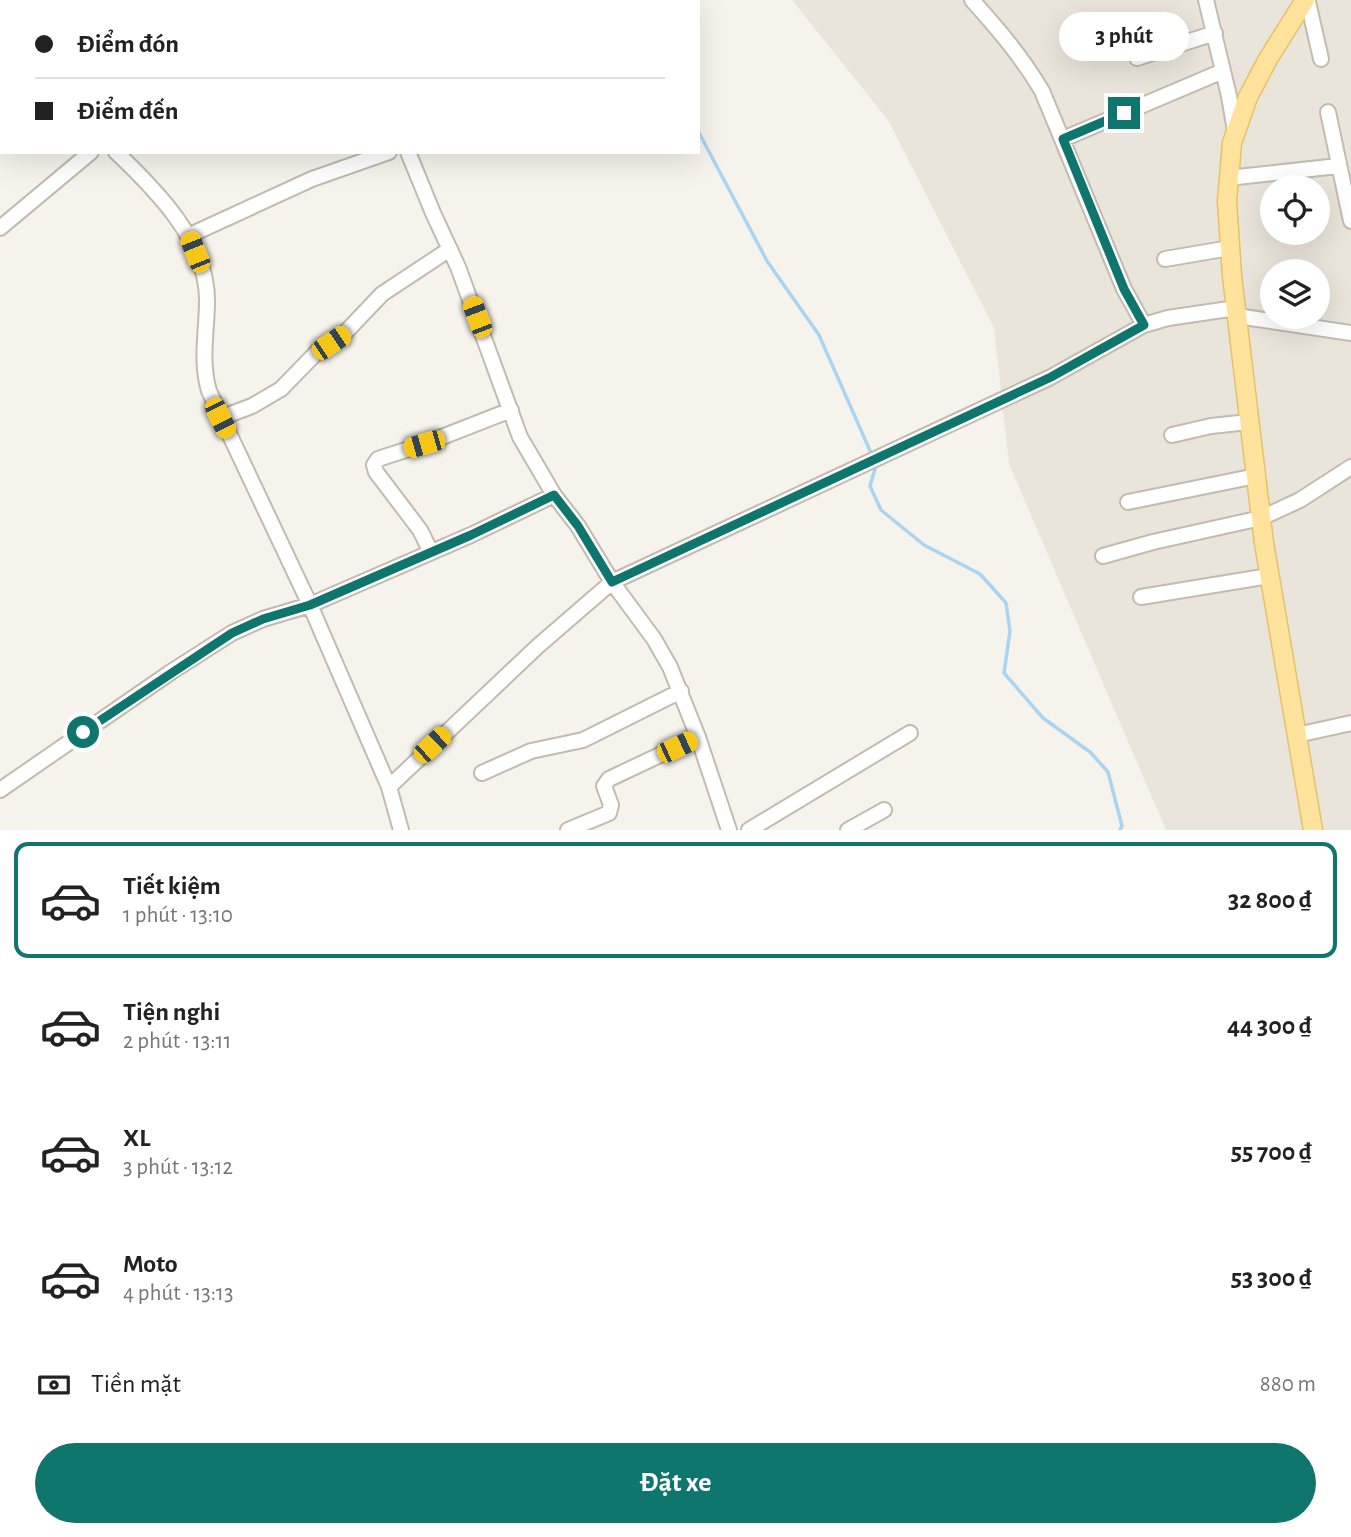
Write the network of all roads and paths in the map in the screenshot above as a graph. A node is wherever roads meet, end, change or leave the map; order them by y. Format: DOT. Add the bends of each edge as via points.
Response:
graph roads {
  1 [pos="972,0"];
  2 [pos="1206,0"];
  3 [pos="1305,4"];
  4 [pos="1215,33"];
  5 [pos="1137,58"];
  6 [pos="1321,60"];
  7 [pos="1223,71"];
  8 [pos="1328,112"];
  9 [pos="1235,132"];
  10 [pos="1063,139"];
  11 [pos="87,154"];
  12 [pos="118,154"];
  13 [pos="383,154"];
  14 [pos="409,154"];
  15 [pos="1338,166"];
  16 [pos="1228,178"];
  17 [pos="1351,221"];
  18 [pos="0,228"];
  19 [pos="188,236"];
  20 [pos="1230,248"];
  21 [pos="450,249"];
  22 [pos="1165,259"];
  23 [pos="1236,312"];
  24 [pos="1144,325"];
  25 [pos="1351,333"];
  26 [pos="511,410"];
  27 [pos="220,418"];
  28 [pos="1250,422"];
  29 [pos="1172,435"];
  30 [pos="1351,467"];
  31 [pos="1256,477"];
  32 [pos="554,495"];
  33 [pos="1128,502"];
  34 [pos="1261,518"];
  35 [pos="432,552"];
  36 [pos="1103,556"];
  37 [pos="1269,576"];
  38 [pos="612,582"];
  39 [pos="1141,597"];
  40 [pos="310,605"];
  41 [pos="681,691"];
  42 [pos="1351,723"];
  43 [pos="910,733"];
  44 [pos="1297,735"];
  45 [pos="698,737"];
  46 [pos="482,774"];
  47 [pos="389,787"];
  48 [pos="0,790"];
  49 [pos="884,810"];
  50 [pos="401,830"];
  51 [pos="568,830"];
  52 [pos="729,830"];
  53 [pos="749,830"];
  54 [pos="848,830"];
  55 [pos="1313,830"];
  1 -- 10 [label="street" via="1026,64"];
  2 -- 4 [label="street"];
  3 -- 6 [label="street"];
  3 -- 9 [label="main road" via="1248,97"];
  4 -- 5 [label="street"];
  4 -- 7 [label="street"];
  7 -- 9 [label="street"];
  7 -- 10 [label="street"];
  8 -- 15 [label="street"];
  9 -- 16 [label="main road"];
  10 -- 24 [label="street" via="1124,289"];
  11 -- 18 [label="street"];
  12 -- 19 [label="street" via="150,185"];
  13 -- 19 [label="street" via="292,187"];
  14 -- 21 [label="street"];
  15 -- 16 [label="street"];
  15 -- 17 [label="street"];
  16 -- 20 [label="main road"];
  19 -- 27 [label="street" via="206,282 204,372"];
  20 -- 22 [label="street"];
  20 -- 23 [label="main road"];
  21 -- 26 [label="street"];
  21 -- 27 [label="street" via="382,293 343,335 318,351 281,389"];
  23 -- 24 [label="street" via="1168,318"];
  23 -- 25 [label="street"];
  23 -- 28 [label="main road"];
  24 -- 38 [label="street" via="1051,377"];
  26 -- 32 [label="street" via="525,447"];
  26 -- 35 [label="street" via="374,464"];
  27 -- 40 [label="street"];
  28 -- 29 [label="street"];
  28 -- 31 [label="main road"];
  30 -- 34 [label="street" via="1300,500"];
  31 -- 33 [label="street"];
  31 -- 34 [label="main road"];
  32 -- 35 [label="street"];
  32 -- 38 [label="street"];
  34 -- 36 [label="street"];
  34 -- 37 [label="main road"];
  35 -- 40 [label="street"];
  37 -- 39 [label="street"];
  37 -- 44 [label="main road"];
  38 -- 41 [label="street" via="653,639"];
  38 -- 47 [label="street"];
  40 -- 47 [label="street"];
  40 -- 48 [label="street" via="263,619 217,642"];
  41 -- 45 [label="street"];
  41 -- 46 [label="street" via="583,740 531,751"];
  42 -- 44 [label="street"];
  43 -- 53 [label="street"];
  44 -- 55 [label="main road"];
  45 -- 51 [label="street" via="609,779 604,786 609,813"];
  45 -- 52 [label="street"];
  47 -- 50 [label="street"];
  49 -- 54 [label="street"];
}
